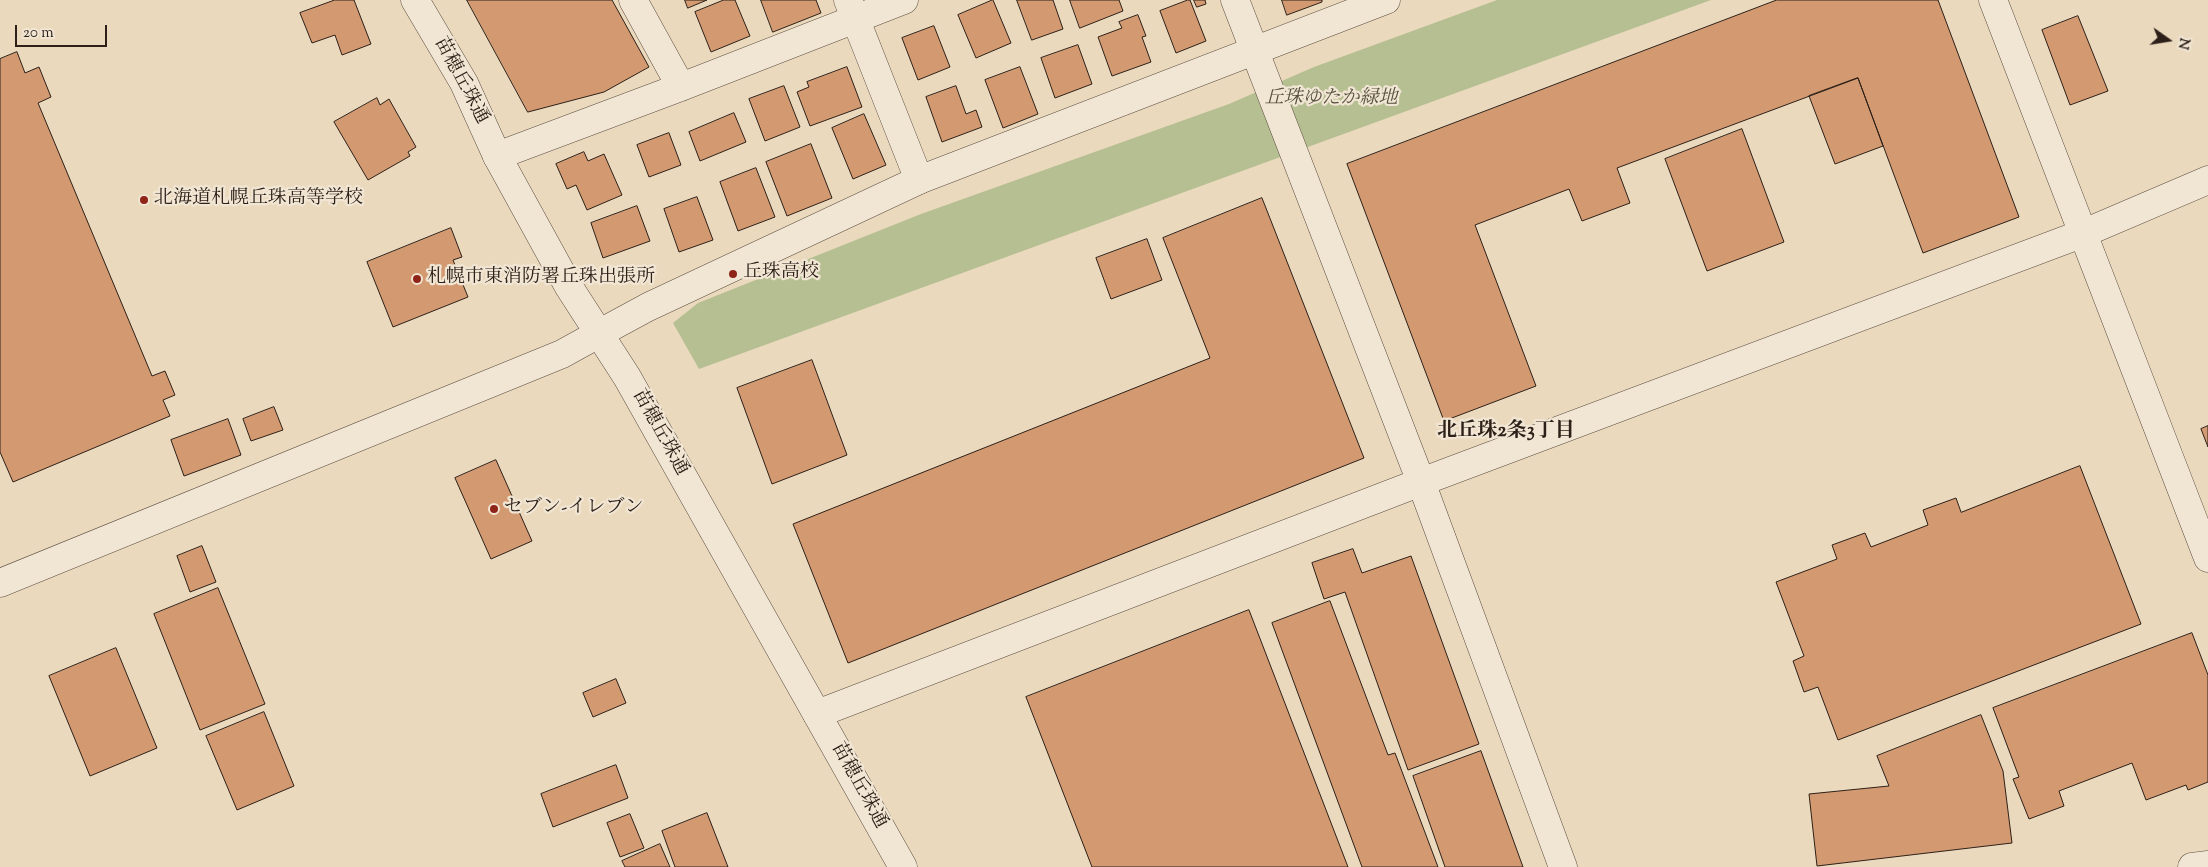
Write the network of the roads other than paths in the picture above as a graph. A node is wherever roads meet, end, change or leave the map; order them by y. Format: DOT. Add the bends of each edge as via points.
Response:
graph roads {
  1 [pos="415,0"];
  2 [pos="633,0"];
  3 [pos="904,0"];
  4 [pos="1236,0"];
  5 [pos="1386,0"];
  6 [pos="1993,0"];
  7 [pos="852,10"];
  8 [pos="1256,51"];
  9 [pos="681,87"];
  10 [pos="497,156"];
  11 [pos="919,180"];
  12 [pos="2208,180"];
  13 [pos="2084,233"];
  14 [pos="600,333"];
  15 [pos="1421,482"];
  16 [pos="2208,558"];
  17 [pos="0,583"];
  18 [pos="817,714"];
  19 [pos="2208,865"];
  20 [pos="903,867"];
  21 [pos="1563,867"];
  22 [pos="2192,867"];
  1 -- 10 [label="street, 苗穂丘珠通" via="464,83"];
  2 -- 9 [label="street"];
  3 -- 7 [label="street"];
  4 -- 8 [label="street"];
  5 -- 8 [label="street"];
  6 -- 13 [label="street"];
  7 -- 9 [label="street"];
  7 -- 11 [label="street"];
  8 -- 11 [label="street"];
  8 -- 15 [label="street"];
  9 -- 10 [label="street"];
  10 -- 14 [label="street, 苗穂丘珠通" via="569,287"];
  11 -- 14 [label="street" via="648,307"];
  12 -- 13 [label="street"];
  13 -- 15 [label="street"];
  13 -- 16 [label="street"];
  14 -- 17 [label="street" via="562,354"];
  14 -- 18 [label="street, 苗穂丘珠通"];
  15 -- 18 [label="street"];
  15 -- 21 [label="street"];
  18 -- 20 [label="street, 苗穂丘珠通"];
  19 -- 22 [label="street"];
}
